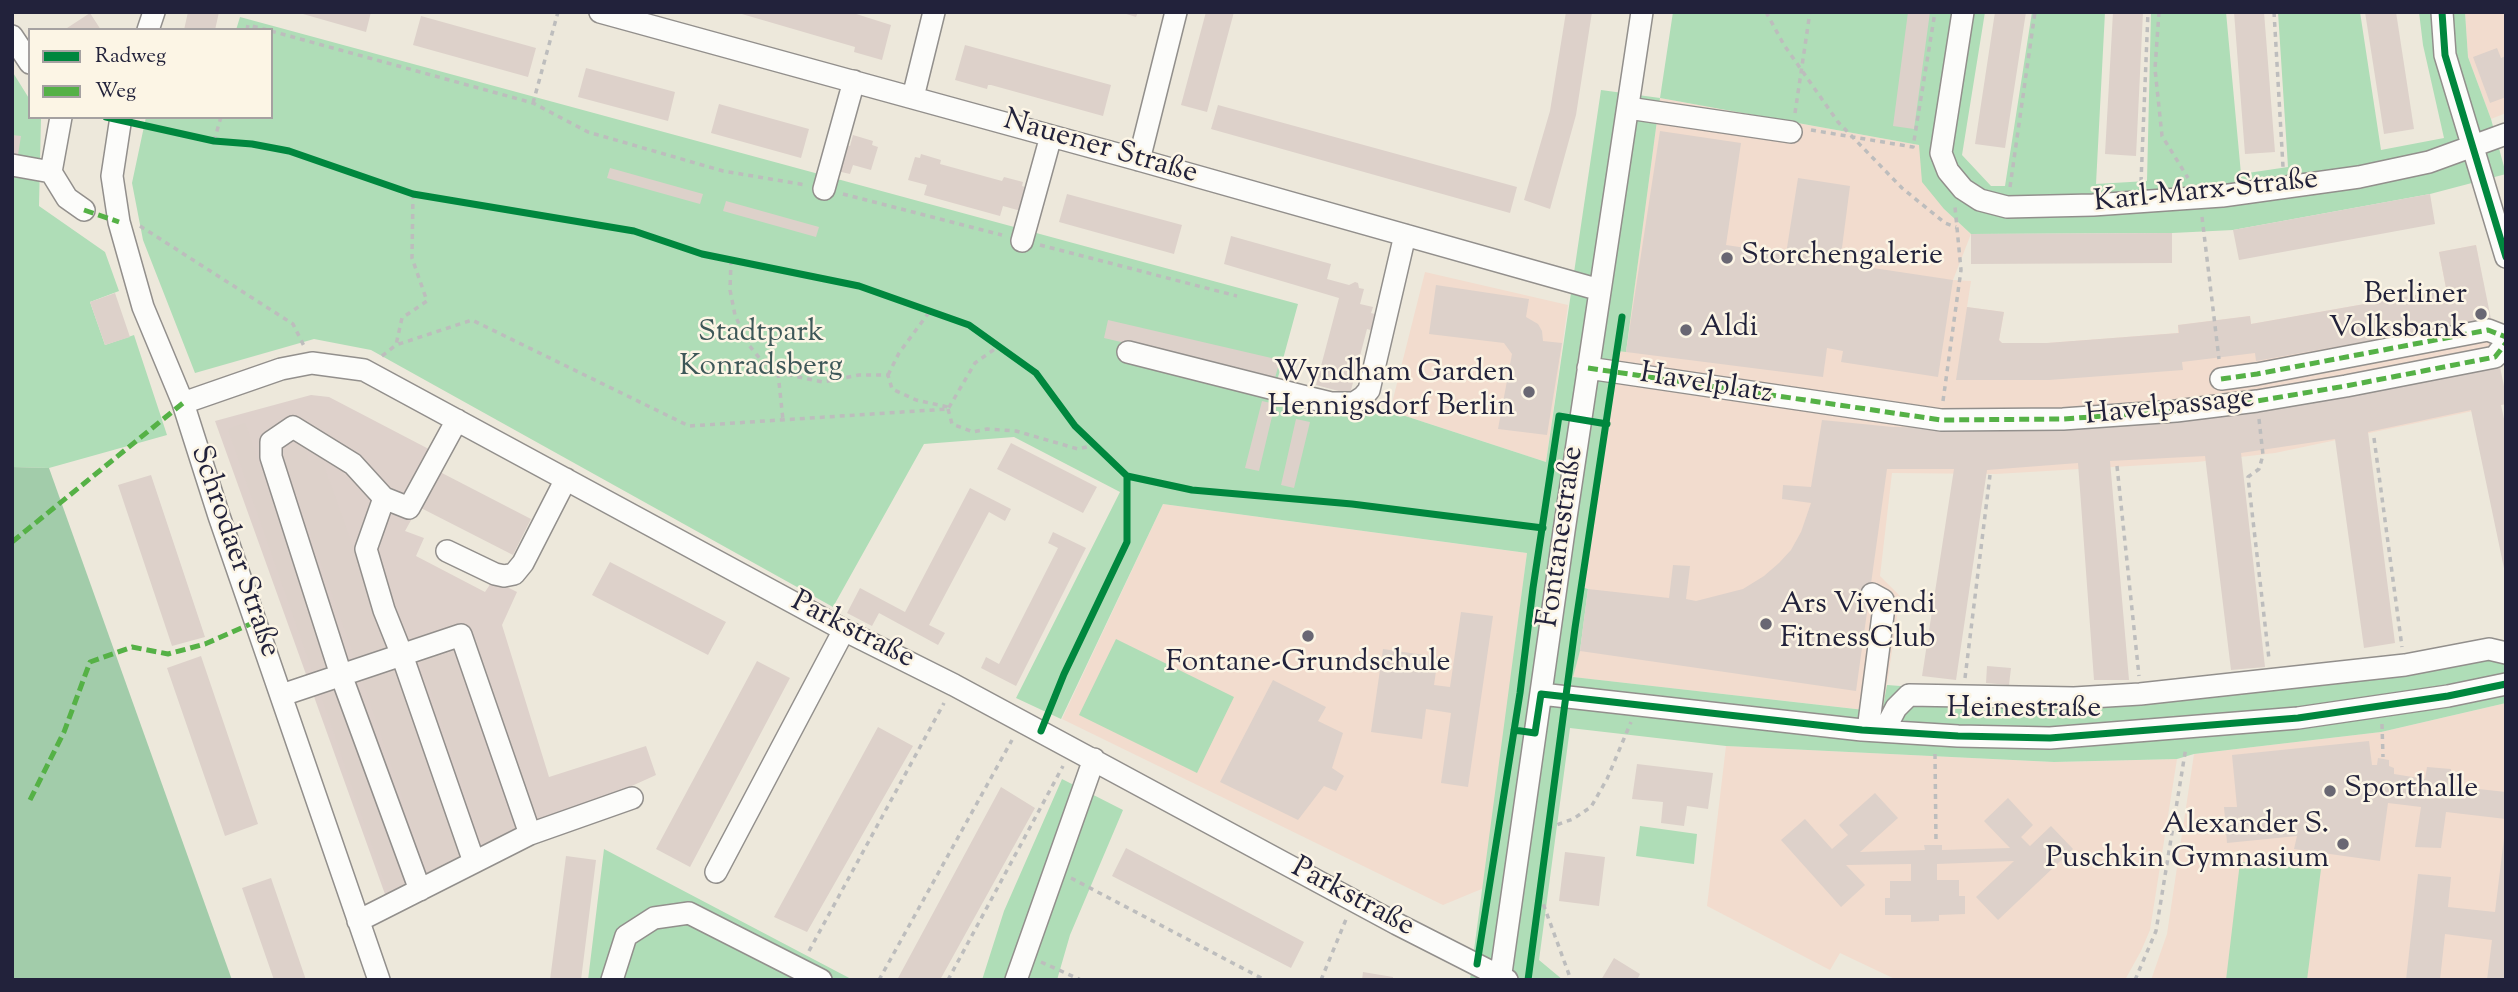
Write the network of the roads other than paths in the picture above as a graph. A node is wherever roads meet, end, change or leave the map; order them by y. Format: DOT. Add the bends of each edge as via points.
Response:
graph roads {
  1 [pos="600,12"];
  2 [pos="933,12"];
  3 [pos="1176,12"];
  4 [pos="1642,12"];
  5 [pos="1963,12"];
  6 [pos="2442,12"];
  7 [pos="12,36"];
  8 [pos="28,60"];
  9 [pos="854,82"];
  10 [pos="913,97"];
  11 [pos="1628,108"];
  12 [pos="61,119"];
  13 [pos="116,119"];
  14 [pos="1792,130"];
  15 [pos="2506,134"];
  16 [pos="1051,136"];
  17 [pos="2473,148"];
  18 [pos="1139,160"];
  19 [pos="12,165"];
  20 [pos="51,172"];
  21 [pos="824,189"];
  22 [pos="84,210"];
  23 [pos="1405,235"];
  24 [pos="1023,241"];
  25 [pos="2506,257"];
  26 [pos="1600,290"];
  27 [pos="2506,340"];
  28 [pos="1128,352"];
  29 [pos="1588,368"];
  30 [pos="2221,379"];
  31 [pos="183,403"];
  32 [pos="1825,404"];
  33 [pos="457,420"];
  34 [pos="566,479"];
  35 [pos="383,498"];
  36 [pos="447,551"];
  37 [pos="1872,594"];
  38 [pos="845,630"];
  39 [pos="2506,653"];
  40 [pos="402,655"];
  41 [pos="341,675"];
  42 [pos="2506,684"];
  43 [pos="1541,694"];
  44 [pos="282,695"];
  45 [pos="1875,731"];
  46 [pos="1094,760"];
  47 [pos="632,797"];
  48 [pos="530,834"];
  49 [pos="474,862"];
  50 [pos="716,872"];
  51 [pos="420,890"];
  52 [pos="358,921"];
  53 [pos="1502,979"];
  54 [pos="379,980"];
  55 [pos="612,980"];
  56 [pos="821,980"];
  57 [pos="1016,980"];
  1 -- 9 [label="street, Nauener Straße"];
  2 -- 10 [label="street"];
  3 -- 18 [label="street"];
  4 -- 11 [label="street, Fontanestraße"];
  5 -- 17 [label="street, Karl-Marx-Straße" via="1941,153 1948,172 1980,200 2007,207 2200,197 2359,177"];
  6 -- 17 [label="street" via="2445,55"];
  7 -- 8 [label="street"];
  9 -- 10 [label="street, Nauener Straße"];
  9 -- 21 [label="street"];
  10 -- 16 [label="street, Nauener Straße"];
  11 -- 14 [label="street"];
  11 -- 26 [label="street, Fontanestraße"];
  12 -- 20 [label="street"];
  13 -- 31 [label="street, Schrodaer Straße" via="112,176 119,222 143,306"];
  15 -- 17 [label="street, Karl-Marx-Straße"];
  16 -- 18 [label="street, Nauener Straße"];
  16 -- 24 [label="street"];
  17 -- 25 [label="street"];
  18 -- 23 [label="street, Nauener Straße"];
  19 -- 20 [label="street"];
  20 -- 22 [label="street" via="67,198"];
  23 -- 26 [label="street, Nauener Straße"];
  23 -- 28 [label="street" via="1370,390 1354,403 1331,403"];
  26 -- 29 [label="street, Fontanestraße"];
  27 -- 30 [label="street" via="2488,330"];
  27 -- 32 [label="street, Havelpassage" via="2495,357 2257,401 2176,411 2063,419 1941,420"];
  29 -- 32 [label="street, Havelplatz"];
  29 -- 43 [label="street, Fontanestraße"];
  31 -- 33 [label="street, Parkstraße" via="312,363 364,370"];
  31 -- 44 [label="street, Schrodaer Straße"];
  33 -- 34 [label="street, Parkstraße"];
  33 -- 35 [label="street" via="409,508"];
  34 -- 36 [label="street" via="514,574 495,574"];
  34 -- 38 [label="street, Parkstraße"];
  35 -- 40 [label="street" via="366,549"];
  35 -- 41 [label="street" via="353,464 293,427 271,442 271,457"];
  37 -- 45 [label="street" via="1883,600 1884,607"];
  38 -- 46 [label="street, Parkstraße"];
  38 -- 50 [label="street"];
  39 -- 45 [label="street" via="2488,649 2404,665 2140,694 2074,698 1909,695"];
  40 -- 41 [label="street"];
  40 -- 48 [label="street" via="461,635"];
  40 -- 49 [label="street"];
  41 -- 44 [label="street"];
  41 -- 51 [label="street"];
  42 -- 45 [label="street, Heinestraße" via="2298,718 2186,728 2050,738"];
  43 -- 45 [label="street, Heinestraße"];
  43 -- 53 [label="street, Fontanestraße"];
  44 -- 52 [label="street, Schrodaer Straße"];
  46 -- 53 [label="street, Parkstraße"];
  46 -- 57 [label="street"];
  47 -- 48 [label="street"];
  48 -- 49 [label="street"];
  49 -- 51 [label="street"];
  51 -- 52 [label="street"];
  52 -- 54 [label="street, Schrodaer Straße"];
  55 -- 56 [label="street" via="626,936 654,918 689,913"];
}
